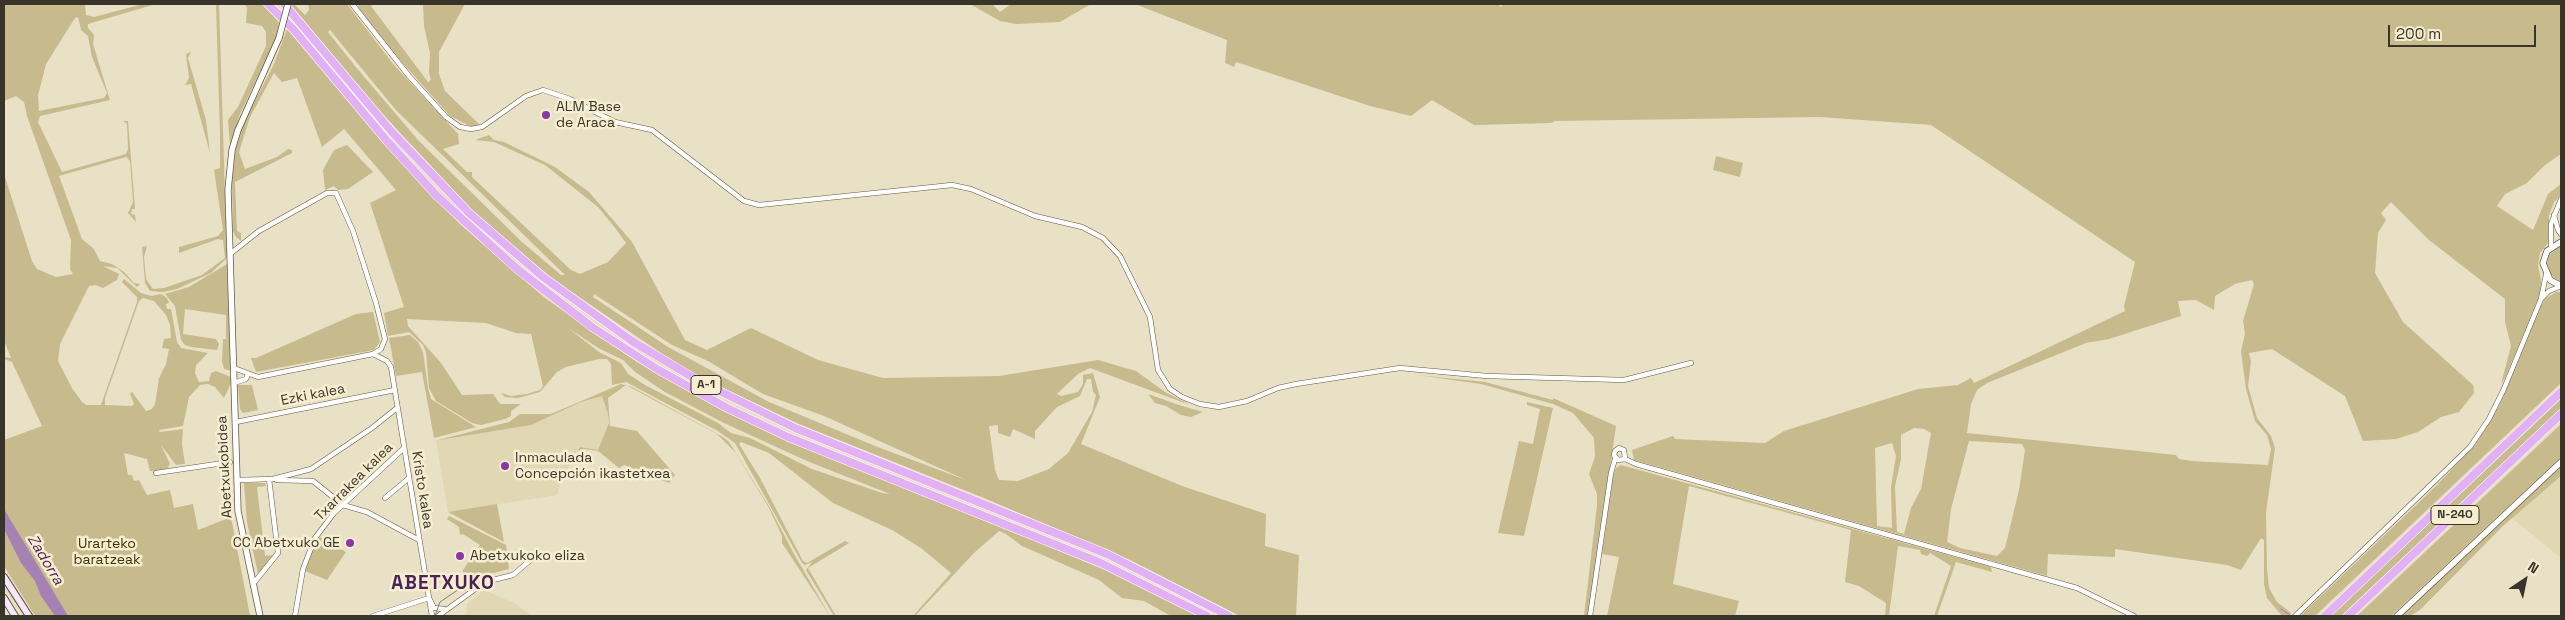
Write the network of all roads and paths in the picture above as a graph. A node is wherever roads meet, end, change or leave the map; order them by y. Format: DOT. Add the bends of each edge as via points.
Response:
graph roads {
  1 [pos="268,4"];
  2 [pos="284,4"];
  3 [pos="288,4"];
  4 [pos="352,4"];
  5 [pos="2561,199"];
  6 [pos="2554,214"];
  7 [pos="2561,234"];
  8 [pos="2561,242"];
  9 [pos="2551,246"];
  10 [pos="230,254"];
  11 [pos="2546,274"];
  12 [pos="2561,286"];
  13 [pos="2541,299"];
  14 [pos="373,354"];
  15 [pos="1691,363"];
  16 [pos="234,368"];
  17 [pos="1338,372"];
  18 [pos="248,374"];
  19 [pos="1296,378"];
  20 [pos="1339,378"];
  21 [pos="234,383"];
  22 [pos="1297,384"];
  23 [pos="394,390"];
  24 [pos="2561,392"];
  25 [pos="397,408"];
  26 [pos="2561,414"];
  27 [pos="236,422"];
  28 [pos="404,448"];
  29 [pos="1616,459"];
  30 [pos="1624,459"];
  31 [pos="230,462"];
  32 [pos="2561,462"];
  33 [pos="156,473"];
  34 [pos="409,478"];
  35 [pos="271,479"];
  36 [pos="237,480"];
  37 [pos="384,498"];
  38 [pos="343,505"];
  39 [pos="419,540"];
  40 [pos="534,557"];
  41 [pos="4,576"];
  42 [pos="253,584"];
  43 [pos="4,598"];
  44 [pos="429,598"];
  45 [pos="444,609"];
  46 [pos="15,616"];
  47 [pos="29,616"];
  48 [pos="259,616"];
  49 [pos="295,616"];
  50 [pos="376,616"];
  51 [pos="432,616"];
  52 [pos="438,616"];
  53 [pos="1207,616"];
  54 [pos="1229,616"];
  55 [pos="1590,616"];
  56 [pos="2134,616"];
  57 [pos="2295,616"];
  58 [pos="2325,616"];
  59 [pos="2348,616"];
  60 [pos="2397,616"];
  1 -- 53 [label="highway, A-1" via="437,196 517,270 592,328 665,373 788,437 1093,560"];
  2 -- 54 [label="highway, A-1" via="398,138 469,213 543,277 632,340 699,381 787,424 1107,554"];
  3 -- 10 [label="street, Abetxukobidea, bridge" via="279,38 244,112 232,150 228,190"];
  4 -- 22 [label="street" via="404,70 446,117 460,127 482,127 526,96 543,90 570,99 615,122 652,130 744,201 759,205 934,186 971,189 1036,216 1082,227 1103,238 1120,256 1150,317 1158,370 1170,389 1182,397 1219,407"];
  5 -- 6 [label="street"];
  6 -- 7 [label="street"];
  6 -- 9 [label="street"];
  8 -- 9 [label="street"];
  9 -- 11 [label="street" via="2544,263"];
  10 -- 14 [label="street" via="260,231 327,194 336,193 353,232 385,339 381,349"];
  10 -- 16 [label="street, Abetxukobidea"];
  11 -- 12 [label="street"];
  11 -- 13 [label="street"];
  12 -- 13 [label="street"];
  13 -- 57 [label="street" via="2496,406 2470,447"];
  14 -- 18 [label="street" via="258,377"];
  14 -- 23 [label="street, Kristo kalea" via="385,359 391,367"];
  15 -- 20 [label="street" via="1624,380 1487,376 1411,368"];
  16 -- 18 [label="street"];
  16 -- 21 [label="street, Abetxukobidea"];
  17 -- 20 [label="street"];
  18 -- 21 [label="street" via="246,379"];
  19 -- 22 [label="street"];
  20 -- 22 [label="street"];
  21 -- 27 [label="street, Abetxukobidea"];
  23 -- 25 [label="street, Kristo kalea"];
  23 -- 27 [label="street, Ezki kalea"];
  24 -- 58 [label="highway, N-240"];
  25 -- 28 [label="street, Kristo kalea"];
  25 -- 35 [label="street" via="311,468"];
  26 -- 59 [label="highway, N-240"];
  27 -- 36 [label="street, Abetxukobidea"];
  28 -- 34 [label="street, Kristo kalea"];
  28 -- 38 [label="street, Txarrakea kalea"];
  29 -- 30 [label="street"];
  29 -- 30 [label="street" via="1614,451 1619,448 1626,454"];
  29 -- 55 [label="street" via="1611,473"];
  30 -- 56 [label="street" via="2077,588"];
  31 -- 33 [label="street"];
  32 -- 60 [label="street"];
  34 -- 37 [label="street"];
  34 -- 39 [label="street, Kristo kalea"];
  35 -- 36 [label="street"];
  35 -- 38 [label="street" via="313,481"];
  35 -- 42 [label="street" via="278,552"];
  36 -- 42 [label="street, Abetxukobidea" via="240,525"];
  38 -- 39 [label="street" via="367,512"];
  38 -- 49 [label="street, Txarrakea kalea" via="315,538 306,556"];
  39 -- 44 [label="street, Kristo kalea"];
  40 -- 45 [label="street" via="513,575 485,582"];
  41 -- 47 [label="main road"];
  42 -- 48 [label="street, Abetxukobidea"];
  43 -- 46 [label="main road"];
  44 -- 45 [label="street" via="434,608"];
  44 -- 50 [label="street"];
  44 -- 51 [label="street, Kristo kalea"];
  45 -- 52 [label="street"];
}
